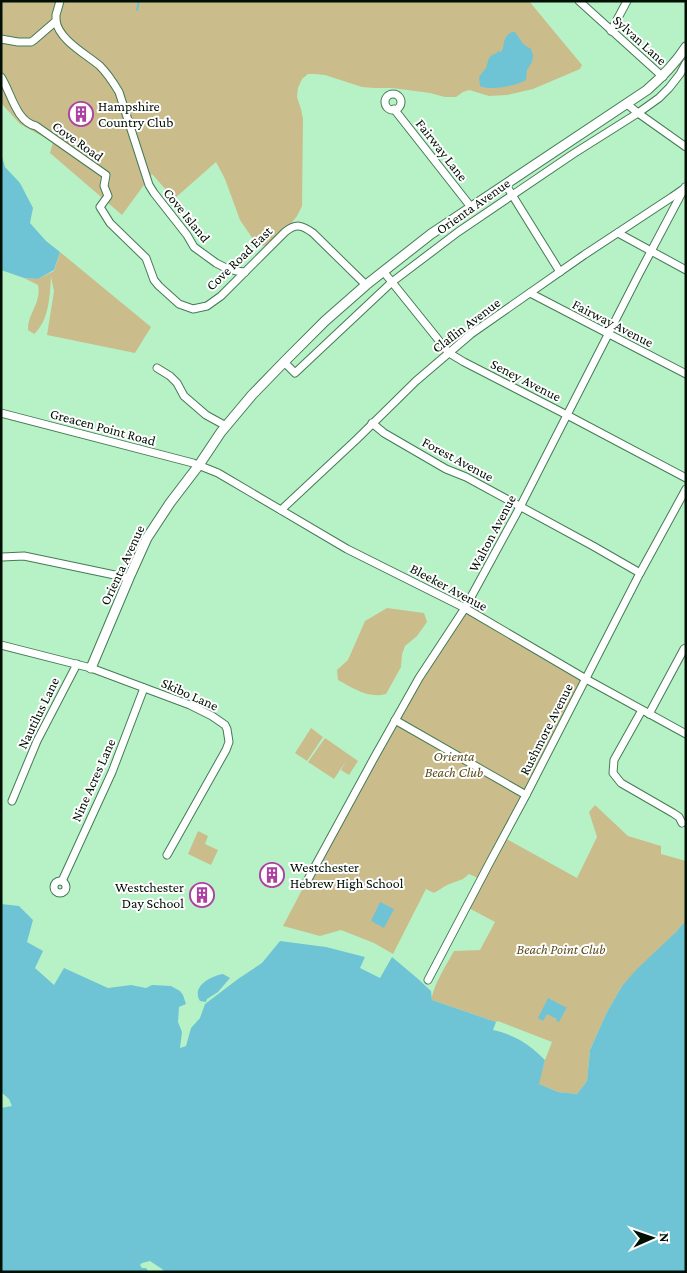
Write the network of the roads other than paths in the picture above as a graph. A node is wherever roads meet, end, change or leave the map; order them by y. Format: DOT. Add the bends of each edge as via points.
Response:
graph roads {
  1 [pos="60,1"];
  2 [pos="579,1"];
  3 [pos="627,1"];
  4 [pos="56,21"];
  5 [pos="611,31"];
  6 [pos="1,39"];
  7 [pos="686,47"];
  8 [pos="686,64"];
  9 [pos="1,77"];
  10 [pos="663,77"];
  11 [pos="627,104"];
  12 [pos="394,110"];
  13 [pos="638,113"];
  14 [pos="567,144"];
  15 [pos="686,147"];
  16 [pos="573,154"];
  17 [pos="506,185"];
  18 [pos="685,187"];
  19 [pos="512,195"];
  20 [pos="471,207"];
  21 [pos="618,232"];
  22 [pos="651,252"];
  23 [pos="686,270"];
  24 [pos="383,271"];
  25 [pos="245,272"];
  26 [pos="560,272"];
  27 [pos="392,282"];
  28 [pos="366,284"];
  29 [pos="530,293"];
  30 [pos="200,308"];
  31 [pos="609,334"];
  32 [pos="449,353"];
  33 [pos="284,362"];
  34 [pos="157,368"];
  35 [pos="686,374"];
  36 [pos="1,413"];
  37 [pos="567,415"];
  38 [pos="372,423"];
  39 [pos="226,426"];
  40 [pos="199,465"];
  41 [pos="686,478"];
  42 [pos="686,489"];
  43 [pos="520,507"];
  44 [pos="281,510"];
  45 [pos="2,557"];
  46 [pos="640,573"];
  47 [pos="129,578"];
  48 [pos="465,608"];
  49 [pos="1,645"];
  50 [pos="686,648"];
  51 [pos="77,664"];
  52 [pos="91,668"];
  53 [pos="586,679"];
  54 [pos="144,688"];
  55 [pos="646,712"];
  56 [pos="395,720"];
  57 [pos="686,734"];
  58 [pos="526,795"];
  59 [pos="12,802"];
  60 [pos="682,824"];
  61 [pos="167,855"];
  62 [pos="62,881"];
  63 [pos="306,883"];
  64 [pos="428,980"];
  1 -- 4 [label="street"];
  2 -- 5 [label="street, Sylvan Lane"];
  3 -- 5 [label="street"];
  4 -- 6 [label="street" via="31,42"];
  4 -- 25 [label="street, Cove Island" via="61,33 111,78 119,92 154,193 194,246 216,263"];
  5 -- 10 [label="street, Sylvan Lane"];
  7 -- 10 [label="street, Orienta Avenue"];
  8 -- 13 [label="street, Orienta Avenue" via="669,88"];
  9 -- 30 [label="street, Cove Road" via="25,122 36,126 106,175 104,186 108,196 100,207 110,223 146,258 159,286 179,304"];
  10 -- 11 [label="street, Orienta Avenue"];
  11 -- 13 [label="street"];
  11 -- 14 [label="street, Orienta Avenue"];
  12 -- 20 [label="street, Fairway Lane"];
  13 -- 15 [label="street"];
  13 -- 16 [label="street, Orienta Avenue"];
  14 -- 16 [label="street"];
  14 -- 17 [label="street, Orienta Avenue"];
  16 -- 19 [label="street, Orienta Avenue"];
  17 -- 19 [label="street"];
  17 -- 20 [label="street, Orienta Avenue"];
  18 -- 21 [label="street, Claflin Avenue"];
  18 -- 22 [label="street, Walton Avenue"];
  19 -- 26 [label="street"];
  19 -- 27 [label="street, Orienta Avenue"];
  20 -- 24 [label="street, Orienta Avenue"];
  21 -- 22 [label="street"];
  21 -- 26 [label="street, Claflin Avenue"];
  22 -- 23 [label="street"];
  22 -- 31 [label="street, Walton Avenue"];
  24 -- 27 [label="street, Seney Avenue"];
  24 -- 28 [label="street, Orienta Avenue"];
  25 -- 28 [label="street, Cove Road East" via="284,232 301,226 313,233"];
  25 -- 30 [label="street, Cove Road East" via="221,296"];
  26 -- 29 [label="street, Claflin Avenue"];
  27 -- 32 [label="street, Seney Avenue"];
  27 -- 33 [label="street, Orienta Avenue" via="295,373"];
  28 -- 33 [label="street, Orienta Avenue"];
  29 -- 31 [label="street, Fairway Avenue"];
  29 -- 32 [label="street, Claflin Avenue"];
  31 -- 35 [label="street, Fairway Avenue"];
  31 -- 37 [label="street, Walton Avenue"];
  32 -- 37 [label="street, Seney Avenue"];
  32 -- 38 [label="street, Claflin Avenue"];
  33 -- 39 [label="street, Orienta Avenue"];
  34 -- 39 [label="street" via="170,376 184,396 206,415"];
  36 -- 40 [label="street, Greacen Point Road"];
  37 -- 41 [label="street, Seney Avenue"];
  37 -- 43 [label="street, Walton Avenue"];
  38 -- 43 [label="street, Forest Avenue" via="446,469"];
  38 -- 44 [label="street, Claflin Avenue"];
  39 -- 40 [label="street, Orienta Avenue"];
  40 -- 44 [label="street, Bleeker Avenue"];
  40 -- 47 [label="street, Orienta Avenue" via="147,538"];
  42 -- 46 [label="street, Rushmore Avenue"];
  43 -- 46 [label="street, Forest Avenue"];
  43 -- 48 [label="street, Walton Avenue"];
  44 -- 48 [label="street, Bleeker Avenue" via="347,549"];
  45 -- 47 [label="street" via="24,556"];
  46 -- 53 [label="street, Rushmore Avenue"];
  47 -- 52 [label="street, Orienta Avenue"];
  48 -- 53 [label="street, Bleeker Avenue"];
  48 -- 56 [label="street, Walton Avenue"];
  49 -- 51 [label="street"];
  50 -- 55 [label="street"];
  51 -- 52 [label="street"];
  51 -- 59 [label="street, Nautilus Lane" via="37,741"];
  52 -- 54 [label="street, Skibo Lane"];
  53 -- 55 [label="street, Bleeker Avenue"];
  53 -- 58 [label="street, Rushmore Avenue"];
  54 -- 61 [label="street, Skibo Lane" via="212,716 225,725 228,734 226,750"];
  54 -- 62 [label="street, Nine Acres Lane" via="112,772"];
  55 -- 57 [label="street, Bleeker Avenue"];
  55 -- 60 [label="street" via="614,760 613,773 621,783 679,817"];
  56 -- 58 [label="street"];
  56 -- 63 [label="street, Walton Avenue"];
  58 -- 64 [label="street, Rushmore Avenue"];
}
